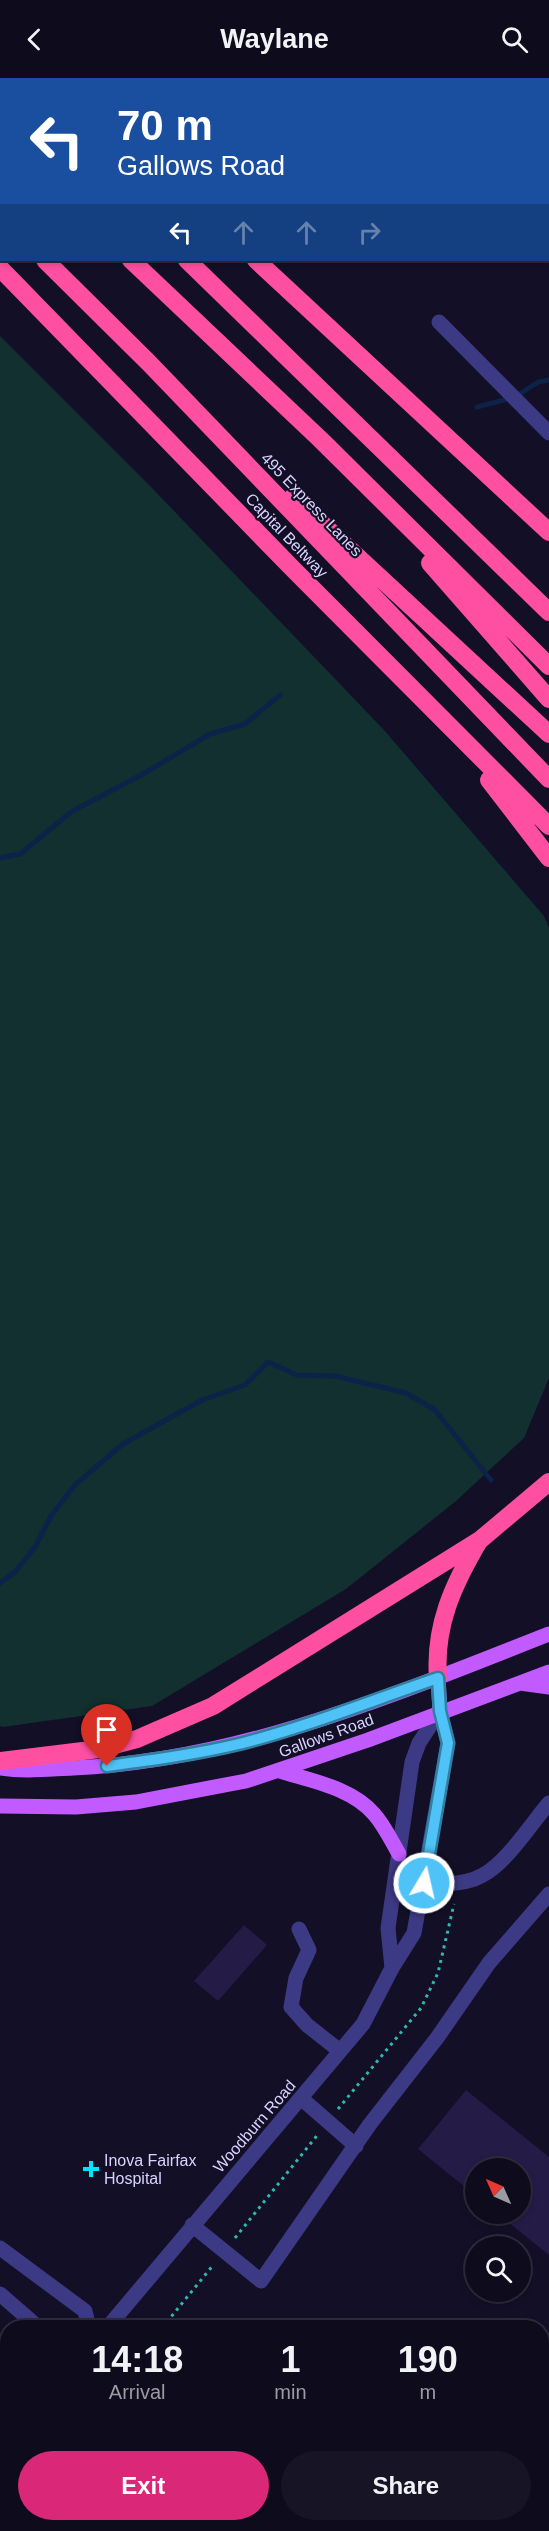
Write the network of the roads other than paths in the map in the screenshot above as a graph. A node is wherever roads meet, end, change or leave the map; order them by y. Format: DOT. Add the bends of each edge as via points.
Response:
graph roads {
  1 [pos="46,261"];
  2 [pos="132,261"];
  3 [pos="188,261"];
  4 [pos="257,261"];
  5 [pos="0,268"];
  6 [pos="439,322"];
  7 [pos="149,363"];
  8 [pos="549,433"];
  9 [pos="321,441"];
  10 [pos="503,490"];
  11 [pos="549,532"];
  12 [pos="549,539"];
  13 [pos="549,612"];
  14 [pos="549,666"];
  15 [pos="416,694"];
  16 [pos="549,699"];
  17 [pos="549,734"];
  18 [pos="549,778"];
  19 [pos="549,826"];
  20 [pos="549,858"];
  21 [pos="549,1482"];
  22 [pos="480,1540"];
  23 [pos="549,1634"];
  24 [pos="549,1672"];
  25 [pos="438,1678"];
  26 [pos="520,1683"];
  27 [pos="549,1687"];
  28 [pos="440,1711"];
  29 [pos="0,1761"];
  30 [pos="0,1768"];
  31 [pos="280,1771"];
  32 [pos="549,1803"];
  33 [pos="0,1806"];
  34 [pos="399,1854"];
  35 [pos="396,1880"];
  36 [pos="424,1883"];
  37 [pos="549,1894"];
  38 [pos="299,1929"];
  39 [pos="392,1968"];
  40 [pos="340,2051"];
  41 [pos="302,2099"];
  42 [pos="356,2146"];
  43 [pos="192,2225"];
  44 [pos="0,2248"];
  45 [pos="0,2294"];
  46 [pos="30,2320"];
  47 [pos="87,2320"];
  48 [pos="114,2320"];
  1 -- 7 [label="highway, 495 Express Lanes"];
  2 -- 9 [label="highway"];
  3 -- 13 [label="highway"];
  4 -- 10 [label="highway"];
  5 -- 15 [label="highway, Capital Beltway"];
  6 -- 8 [label="street"];
  7 -- 17 [label="highway"];
  7 -- 18 [label="highway, 495 Express Lanes"];
  9 -- 14 [label="highway"];
  9 -- 16 [label="highway"];
  10 -- 11 [label="highway"];
  10 -- 12 [label="highway"];
  15 -- 19 [label="highway, Capital Beltway"];
  15 -- 20 [label="highway" via="482,770"];
  21 -- 22 [label="highway"];
  22 -- 25 [label="highway" via="448,1600 441,1626"];
  22 -- 29 [label="highway" via="213,1706 177,1723 99,1749"];
  23 -- 25 [label="main road, Gallows Road"];
  24 -- 26 [label="main road, Gallows Road"];
  25 -- 28 [label="main road, Woodburn Road"];
  25 -- 30 [label="main road, Gallows Road" via="307,1724 220,1748 107,1766"];
  26 -- 27 [label="main road"];
  26 -- 28 [label="main road, Gallows Road"];
  28 -- 31 [label="main road, Gallows Road"];
  28 -- 34 [label="street" via="419,1743 412,1762"];
  28 -- 36 [label="street, Woodburn Road" via="448,1743"];
  31 -- 33 [label="main road, Gallows Road" via="136,1802 76,1807"];
  31 -- 34 [label="main road" via="329,1786 360,1801 380,1822"];
  32 -- 36 [label="street" via="482,1877"];
  34 -- 35 [label="street"];
  35 -- 36 [label="street"];
  35 -- 39 [label="street" via="388,1928"];
  36 -- 39 [label="street, Woodburn Road" via="414,1933"];
  37 -- 42 [label="street" via="489,1964"];
  38 -- 40 [label="street" via="309,1950 296,1978 291,2007"];
  39 -- 40 [label="street, Woodburn Road" via="374,2006"];
  40 -- 41 [label="street, Woodburn Road"];
  41 -- 42 [label="street"];
  41 -- 43 [label="street, Woodburn Road"];
  42 -- 43 [label="street" via="261,2281"];
  43 -- 48 [label="street, Woodburn Road"];
  44 -- 47 [label="street" via="85,2312"];
  45 -- 46 [label="street"];
}
